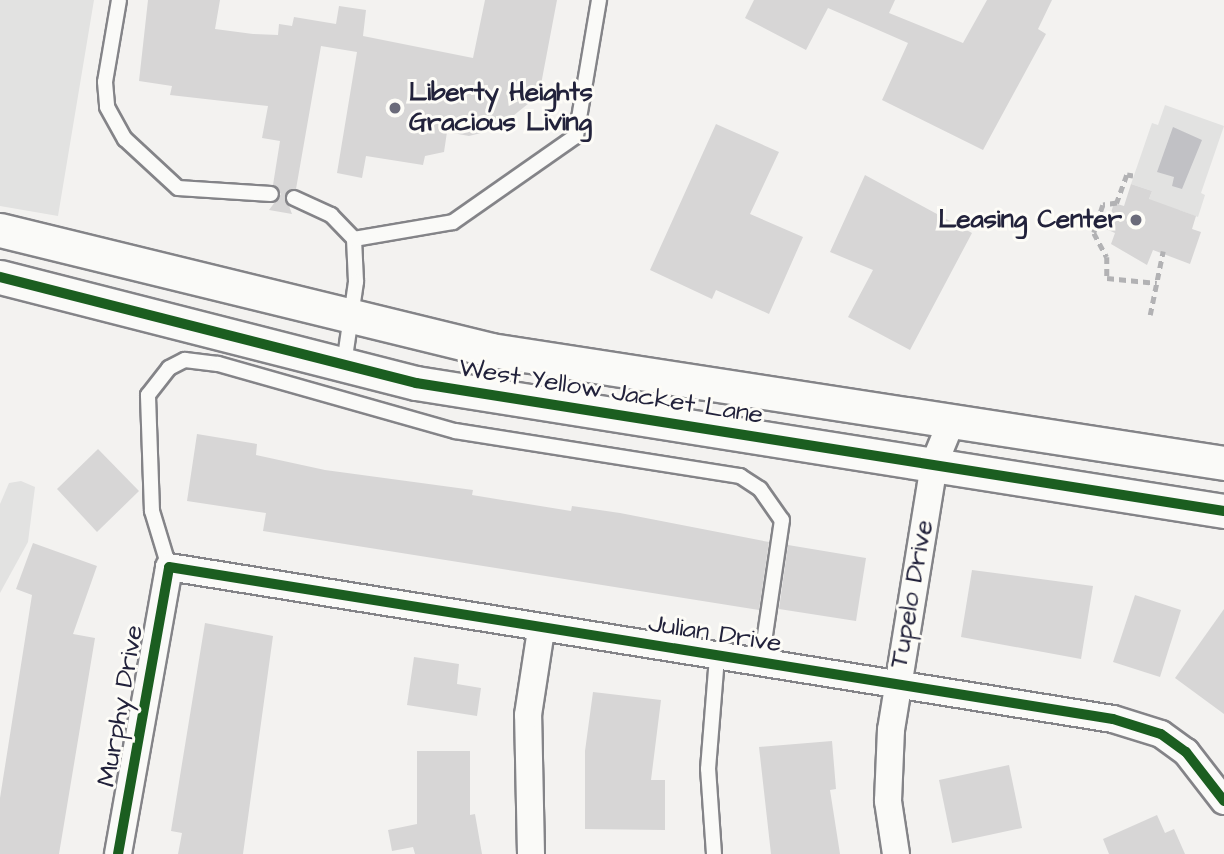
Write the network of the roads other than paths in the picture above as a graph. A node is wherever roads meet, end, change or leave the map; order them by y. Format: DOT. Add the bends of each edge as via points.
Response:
graph roads {
  1 [pos="119,0"];
  2 [pos="599,0"];
  3 [pos="271,194"];
  4 [pos="295,198"];
  5 [pos="0,230"];
  6 [pos="354,239"];
  7 [pos="0,277"];
  8 [pos="352,319"];
  9 [pos="344,365"];
  10 [pos="952,420"];
  11 [pos="1224,463"];
  12 [pos="934,464"];
  13 [pos="1224,511"];
  14 [pos="169,567"];
  15 [pos="541,630"];
  16 [pos="717,657"];
  17 [pos="761,663"];
  18 [pos="896,688"];
  19 [pos="1224,801"];
  20 [pos="118,854"];
  21 [pos="531,854"];
  22 [pos="714,854"];
  23 [pos="896,854"];
  1 -- 3 [label="lane" via="105,82 107,107 125,139 178,188"];
  2 -- 6 [label="lane" via="576,136 453,222"];
  4 -- 6 [label="lane" via="331,215"];
  5 -- 8 [label="street, West Yellow Jacket Lane"];
  6 -- 8 [label="lane"];
  7 -- 9 [label="street, West Yellow Jacket Lane"];
  8 -- 9 [label="lane"];
  8 -- 10 [label="street, West Yellow Jacket Lane" via="491,350"];
  9 -- 12 [label="street, West Yellow Jacket Lane" via="518,400"];
  10 -- 11 [label="street, West Yellow Jacket Lane"];
  10 -- 12 [label="street, Tupelo Drive"];
  12 -- 13 [label="street, West Yellow Jacket Lane"];
  12 -- 18 [label="street, Tupelo Drive"];
  14 -- 15 [label="street, Julian Drive"];
  14 -- 17 [label="lane" via="152,511 148,395 169,368 185,360 218,363 455,431 740,476 760,489 782,520"];
  14 -- 20 [label="street, Murphy Drive"];
  15 -- 16 [label="street, Julian Drive"];
  15 -- 21 [label="street" via="528,715"];
  16 -- 17 [label="street, Julian Drive"];
  16 -- 22 [label="lane" via="708,769"];
  17 -- 18 [label="street, Julian Drive"];
  18 -- 19 [label="street, Julian Drive" via="1113,719 1161,734 1210,776"];
  18 -- 23 [label="street, Tupelo Drive" via="888,801"];
}
